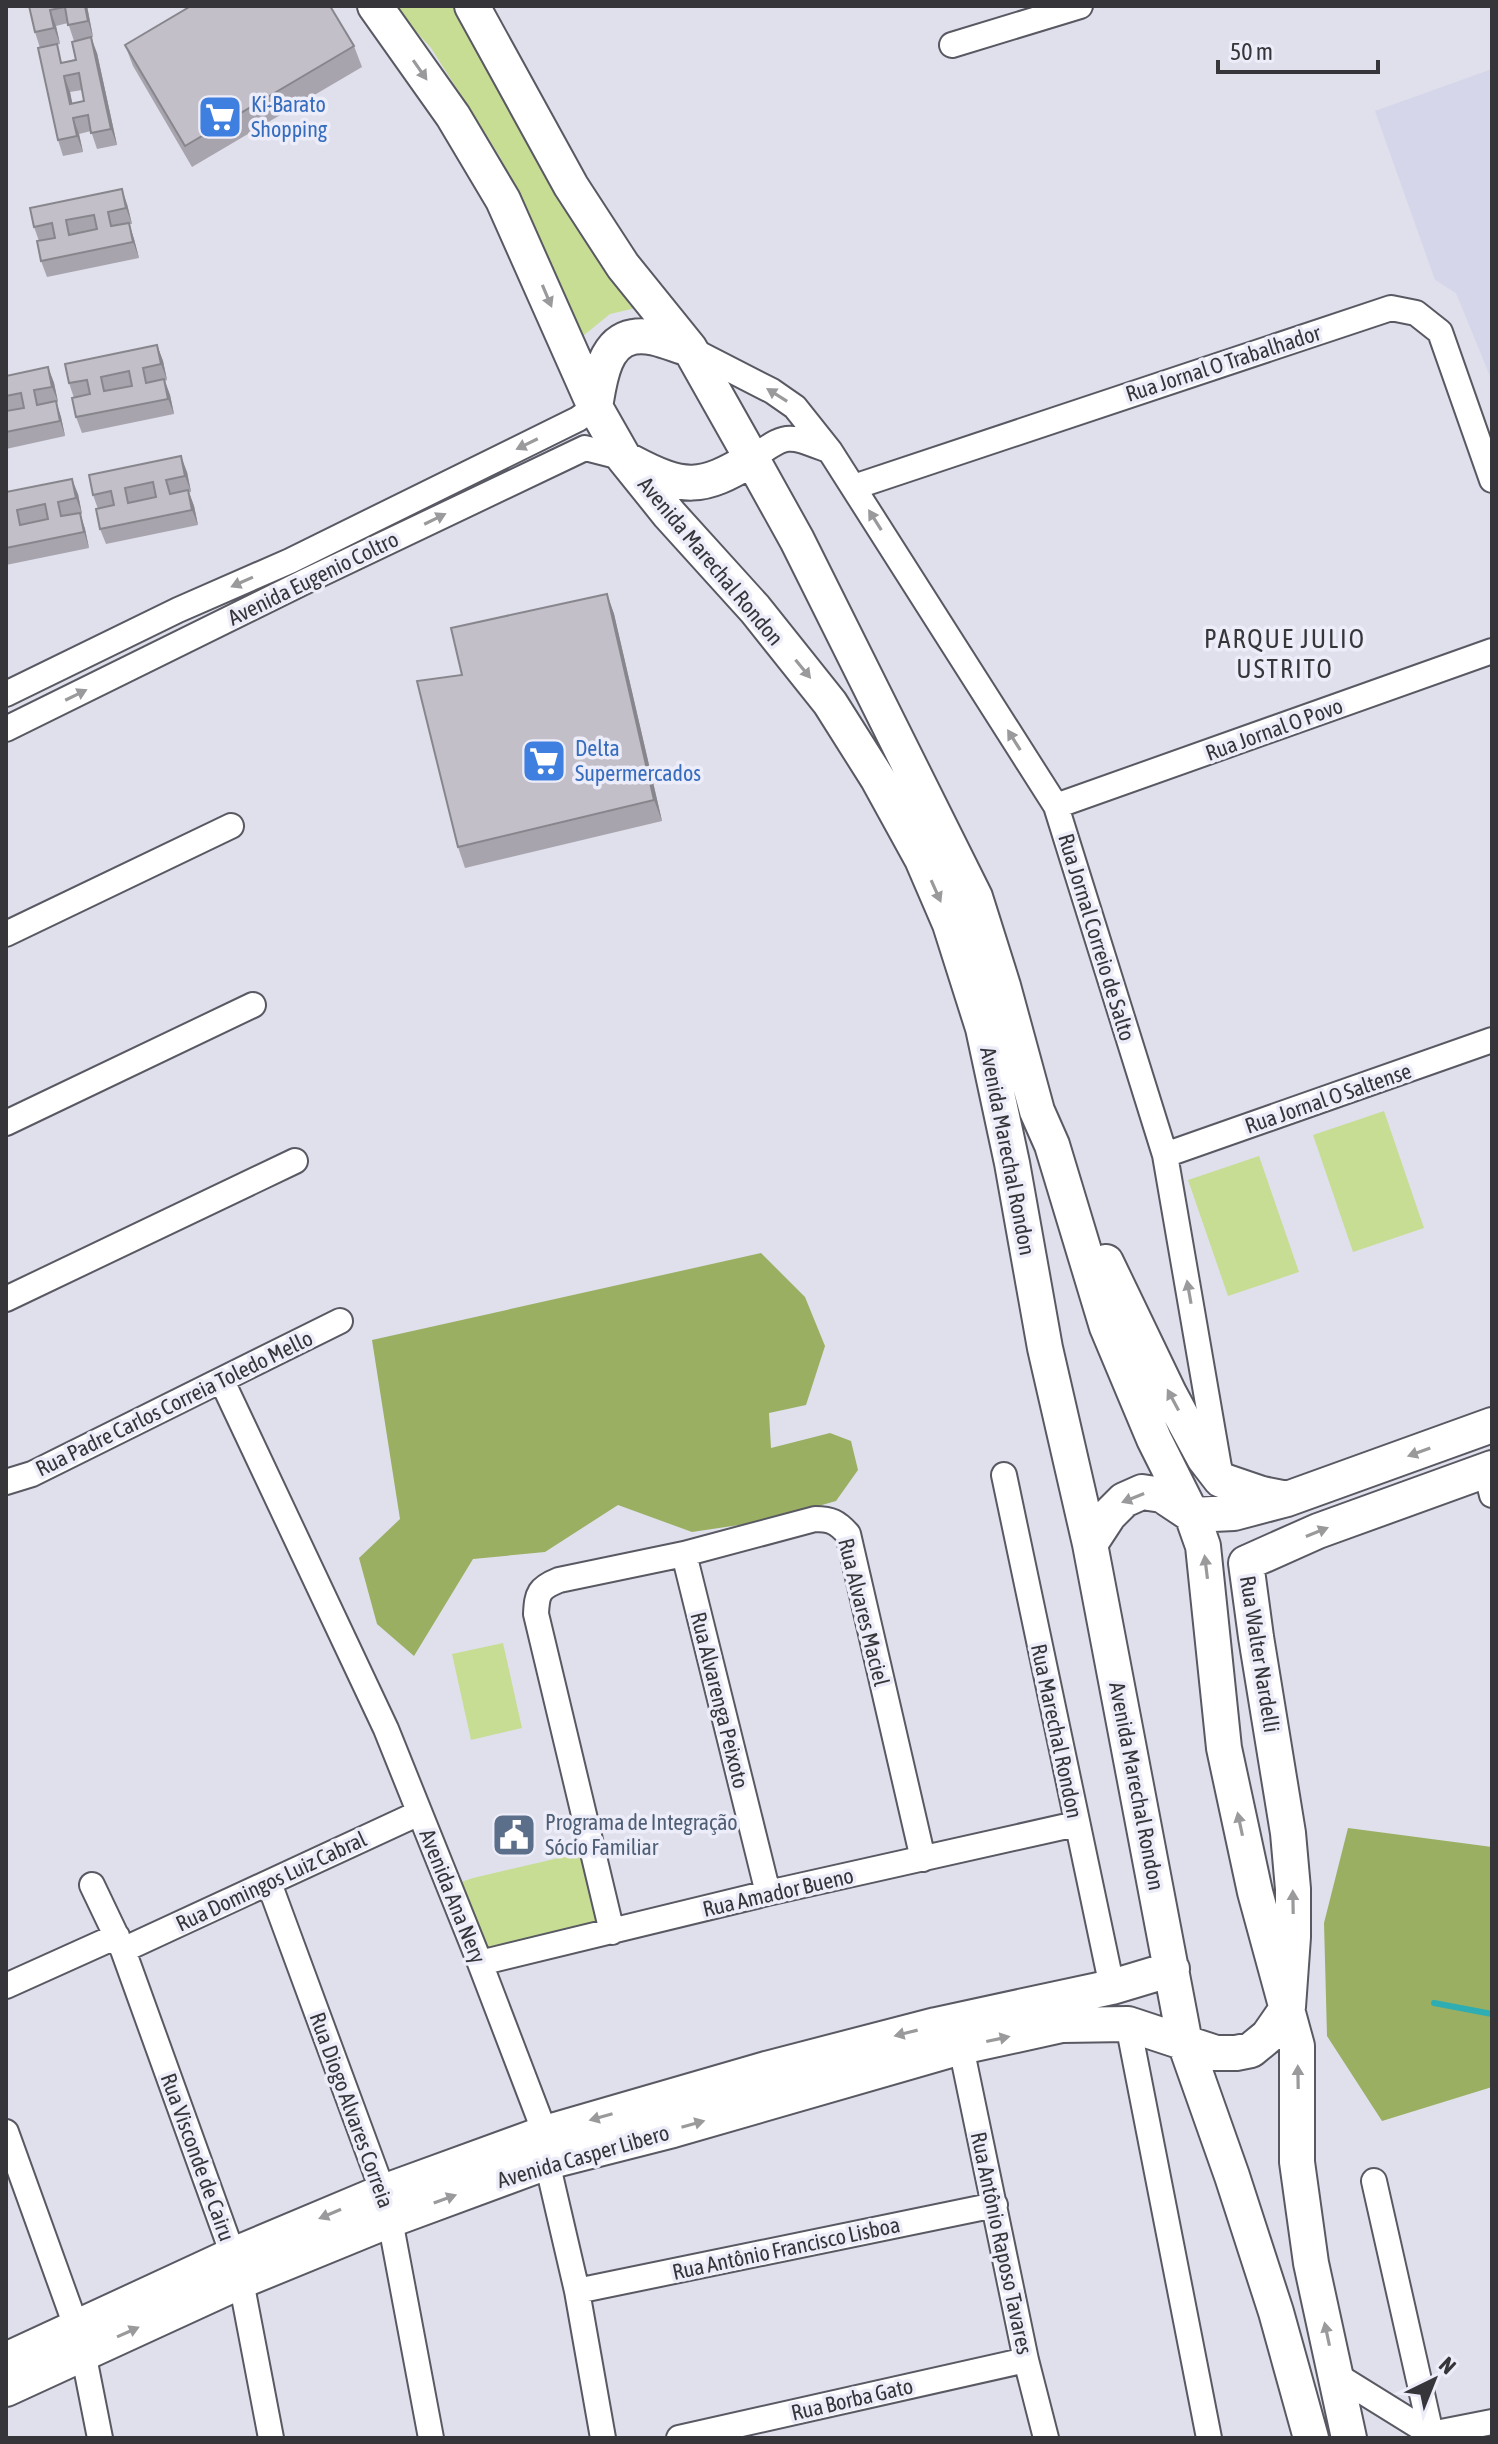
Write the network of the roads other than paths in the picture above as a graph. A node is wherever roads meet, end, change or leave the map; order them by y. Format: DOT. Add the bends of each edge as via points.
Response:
graph roads {
  1 [pos="375,6"];
  2 [pos="472,6"];
  3 [pos="1080,6"];
  4 [pos="952,45"];
  5 [pos="690,349"];
  6 [pos="595,407"];
  7 [pos="728,417"];
  8 [pos="830,451"];
  9 [pos="624,458"];
  10 [pos="752,459"];
  11 [pos="1492,480"];
  12 [pos="705,482"];
  13 [pos="854,487"];
  14 [pos="290,561"];
  15 [pos="304,582"];
  16 [pos="1492,651"];
  17 [pos="6,694"];
  18 [pos="6,729"];
  19 [pos="1056,806"];
  20 [pos="231,826"];
  21 [pos="6,934"];
  22 [pos="253,1005"];
  23 [pos="1492,1040"];
  24 [pos="6,1123"];
  25 [pos="1052,1145"];
  26 [pos="1165,1155"];
  27 [pos="295,1161"];
  28 [pos="6,1299"];
  29 [pos="340,1321"];
  30 [pos="222,1381"];
  31 [pos="1492,1425"];
  32 [pos="1004,1475"];
  33 [pos="1490,1478"];
  34 [pos="1221,1480"];
  35 [pos="6,1482"];
  36 [pos="1287,1499"];
  37 [pos="1192,1515"];
  38 [pos="1090,1544"];
  39 [pos="684,1554"];
  40 [pos="419,1813"];
  41 [pos="1076,1824"];
  42 [pos="923,1859"];
  43 [pos="269,1883"];
  44 [pos="92,1885"];
  45 [pos="768,1893"];
  46 [pos="612,1932"];
  47 [pos="120,1943"];
  48 [pos="480,1963"];
  49 [pos="1172,1969"];
  50 [pos="6,1986"];
  51 [pos="1112,1987"];
  52 [pos="1288,2007"];
  53 [pos="1128,2024"];
  54 [pos="1185,2043"];
  55 [pos="961,2047"];
  56 [pos="6,2132"];
  57 [pos="546,2147"];
  58 [pos="1374,2181"];
  59 [pos="995,2205"];
  60 [pos="387,2206"];
  61 [pos="237,2268"];
  62 [pos="577,2291"];
  63 [pos="80,2340"];
  64 [pos="6,2360"];
  65 [pos="1026,2360"];
  66 [pos="1336,2375"];
  67 [pos="6,2389"];
  68 [pos="1492,2422"];
  69 [pos="1305,2432"];
  70 [pos="1431,2436"];
  71 [pos="1348,2437"];
  72 [pos="100,2438"];
  73 [pos="271,2438"];
  74 [pos="431,2438"];
  75 [pos="603,2438"];
  76 [pos="679,2438"];
  77 [pos="1046,2438"];
  78 [pos="1209,2438"];
  1 -- 6 [label="main road, Avenida Marechal Rondon, one-way" via="453,116 503,200"];
  2 -- 5 [label="main road, Avenida Marechal Rondon" via="571,186 623,266"];
  3 -- 4 [label="street"];
  5 -- 6 [label="main road" via="651,337 620,342 601,373"];
  5 -- 7 [label="main road, Avenida Marechal Rondon"];
  8 -- 5 [label="street, Rua Jornal Correio de Salto, one-way" via="795,407"];
  6 -- 9 [label="main road, Avenida Marechal Rondon"];
  6 -- 14 [label="street, Avenida Eugenio Coltro, one-way"];
  7 -- 10 [label="main road, Avenida Marechal Rondon"];
  7 -- 12 [label="main road" via="722,449"];
  8 -- 10 [label="street" via="793,437 777,441"];
  8 -- 13 [label="street, Rua Jornal Correio de Salto"];
  9 -- 12 [label="main road" via="682,484"];
  15 -- 9 [label="street, Avenida Eugenio Coltro, one-way" via="585,448"];
  9 -- 38 [label="main road, Avenida Marechal Rondon, one-way" via="830,703 918,851 950,924 983,1028 1045,1348"];
  10 -- 12 [label="main road"];
  10 -- 25 [label="main road, Avenida Marechal Rondon" via="975,897 1037,1111"];
  11 -- 13 [label="street, Rua Jornal O Trabalhador" via="1440,332 1416,313 1391,308"];
  19 -- 13 [label="street, Rua Jornal Correio de Salto, one-way"];
  14 -- 15 [label="street"];
  14 -- 17 [label="street, Avenida Eugenio Coltro, one-way"];
  18 -- 15 [label="street, Avenida Eugenio Coltro, one-way"];
  16 -- 19 [label="street, Rua Jornal O Povo"];
  19 -- 26 [label="street, Rua Jornal Correio de Salto"];
  20 -- 21 [label="street"];
  22 -- 24 [label="street"];
  23 -- 26 [label="street, Rua Jornal O Saltense"];
  34 -- 25 [label="main road, one-way" via="1169,1393"];
  25 -- 37 [label="main road, Avenida Marechal Rondon" via="1107,1327"];
  34 -- 26 [label="street, Rua Jornal Correio de Salto, one-way"];
  27 -- 28 [label="street"];
  29 -- 30 [label="street, Rua Padre Carlos Correia Toledo Mello"];
  30 -- 35 [label="street, Rua Padre Carlos Correia Toledo Mello"];
  30 -- 40 [label="street, Avenida Ana Nery" via="386,1729"];
  31 -- 36 [label="main road, one-way"];
  32 -- 41 [label="street, Rua Marechal Rondon"];
  52 -- 33 [label="main road, Rua Walter Nardelli, one-way" via="1293,1937 1288,1833 1246,1563 1318,1531"];
  34 -- 36 [label="main road"];
  36 -- 37 [label="main road" via="1234,1513"];
  37 -- 38 [label="main road, one-way" via="1162,1495 1142,1492 1124,1500"];
  52 -- 37 [label="main road, Avenida Marechal Rondon, one-way" via="1255,1892 1224,1748 1205,1558"];
  38 -- 49 [label="main road, Avenida Marechal Rondon"];
  39 -- 42 [label="street, Rua Alvares Maciel" via="815,1519 838,1523 848,1534"];
  39 -- 45 [label="street, Rua Alvarenga Peixoto"];
  39 -- 46 [label="street" via="559,1580 545,1585 537,1597 536,1614"];
  40 -- 43 [label="street, Rua Domingos Luiz Cabral"];
  40 -- 48 [label="street, Avenida Ana Nery"];
  41 -- 42 [label="street, Rua Amador Bueno"];
  41 -- 51 [label="street, Rua Marechal Rondon"];
  42 -- 45 [label="street, Rua Amador Bueno"];
  43 -- 47 [label="street, Rua Domingos Luiz Cabral"];
  43 -- 60 [label="street, Rua Diogo Alvares Correia"];
  44 -- 47 [label="street, Rua Visconde de Cairu"];
  45 -- 46 [label="street, Rua Amador Bueno"];
  46 -- 48 [label="street, Rua Amador Bueno"];
  47 -- 50 [label="street, Rua Domingos Luiz Cabral"];
  47 -- 61 [label="street, Rua Visconde de Cairu"];
  48 -- 57 [label="street, Avenida Ana Nery"];
  49 -- 51 [label="main road, Avenida Casper Libero"];
  49 -- 54 [label="main road, Avenida Marechal Rondon"];
  51 -- 57 [label="main road, Avenida Casper Libero, one-way" via="766,2069"];
  52 -- 54 [label="main road, Avenida Casper Libero" via="1251,2050 1216,2053"];
  66 -- 52 [label="main road, Avenida Marechal Rondon, one-way" via="1311,2263 1297,2162 1297,2046"];
  53 -- 54 [label="main road, Avenida Casper Libero"];
  55 -- 53 [label="main road, Avenida Casper Libero, one-way" via="1062,2025"];
  53 -- 78 [label="street"];
  54 -- 69 [label="main road, Avenida Marechal Rondon" via="1276,2312"];
  57 -- 55 [label="main road, Avenida Casper Libero, one-way" via="673,2130"];
  55 -- 59 [label="street, Rua Antônio Raposo Tavares"];
  56 -- 63 [label="street"];
  57 -- 60 [label="main road, Avenida Casper Libero"];
  57 -- 62 [label="street, Avenida Ana Nery"];
  58 -- 70 [label="street"];
  59 -- 62 [label="street, Rua Antônio Francisco Lisboa"];
  59 -- 65 [label="street, Rua Antônio Raposo Tavares"];
  60 -- 61 [label="main road, Avenida Casper Libero"];
  60 -- 74 [label="street, Rua Diogo Alvares Correia"];
  61 -- 63 [label="main road, Avenida Casper Libero"];
  61 -- 73 [label="street, Rua Visconde de Cairu"];
  62 -- 75 [label="street, Avenida Ana Nery"];
  63 -- 64 [label="main road, Avenida Casper Libero"];
  63 -- 67 [label="main road, Avenida Casper Libero"];
  63 -- 72 [label="street"];
  65 -- 76 [label="street, Rua Borba Gato"];
  65 -- 77 [label="street, Rua Antônio Raposo Tavares"];
  66 -- 70 [label="street"];
  66 -- 71 [label="main road, Avenida Marechal Rondon"];
  68 -- 70 [label="street"];
}
